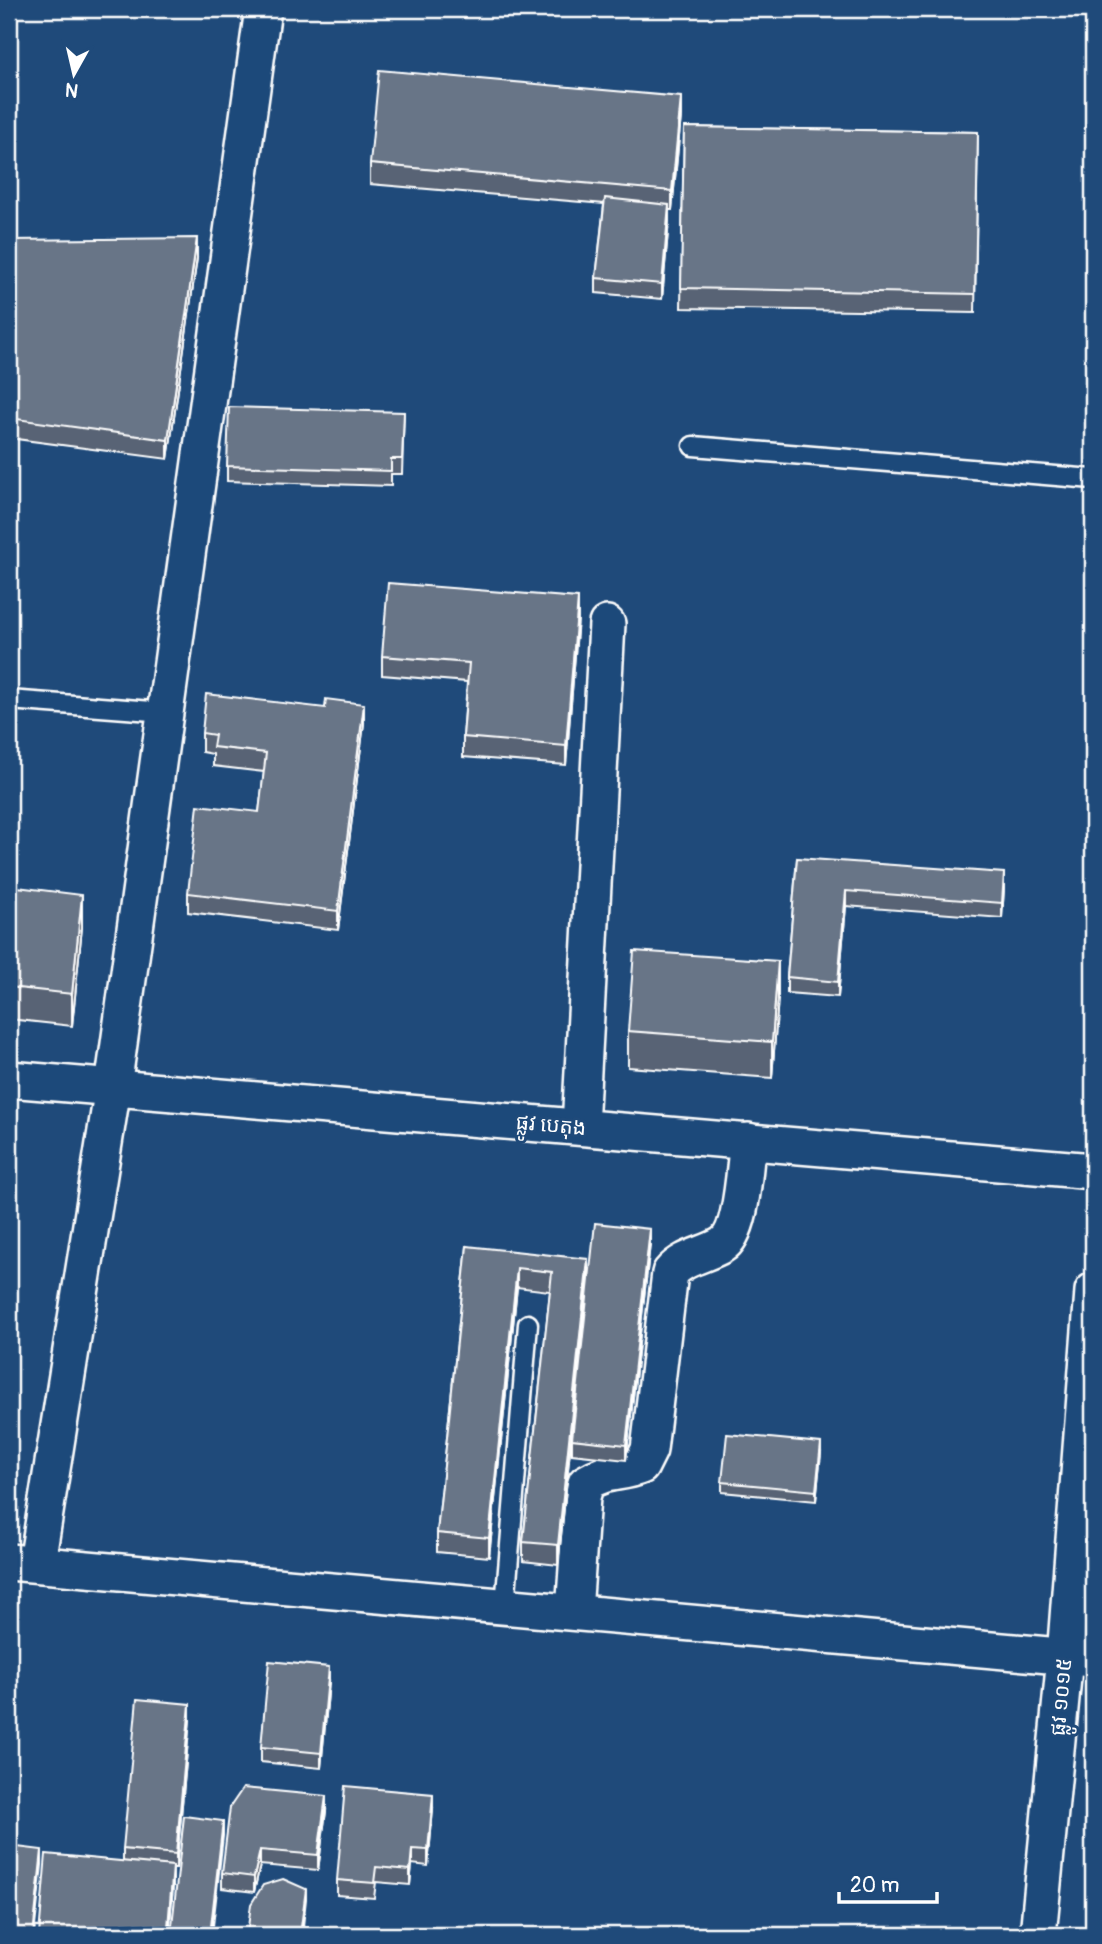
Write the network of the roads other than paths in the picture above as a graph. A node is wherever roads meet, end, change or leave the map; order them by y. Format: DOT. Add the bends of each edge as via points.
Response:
graph roads {
  1 [pos="263,9"];
  2 [pos="692,446"];
  3 [pos="1093,480"];
  4 [pos="607,624"];
  5 [pos="9,700"];
  6 [pos="165,712"];
  7 [pos="9,1079"];
  8 [pos="113,1087"];
  9 [pos="580,1127"];
  10 [pos="748,1141"];
  11 [pos="1093,1171"];
  12 [pos="1093,1291"];
  13 [pos="528,1324"];
  14 [pos="23,1563"];
  15 [pos="505,1606"];
  16 [pos="574,1612"];
  17 [pos="1079,1658"];
  18 [pos="1038,1935"];
  1 -- 6 [label="street"];
  2 -- 3 [label="lane"];
  4 -- 9 [label="street"];
  5 -- 6 [label="lane"];
  6 -- 8 [label="street"];
  7 -- 8 [label="street, ផ្លូវ បេតុង"];
  8 -- 9 [label="street, ផ្លូវ បេតុង"];
  8 -- 14 [label="street"];
  9 -- 10 [label="street, ផ្លូវ បេតុង"];
  10 -- 11 [label="street, ផ្លូវ បេតុង"];
  10 -- 16 [label="street" via="737,1222 731,1235 725,1243 678,1264 670,1273 649,1450 641,1466 604,1472 586,1483"];
  12 -- 17 [label="street, ផ្លូវ ១០១៥"];
  13 -- 15 [label="lane"];
  14 -- 15 [label="street"];
  15 -- 16 [label="street"];
  16 -- 17 [label="street"];
  17 -- 18 [label="street, ផ្លូវ ១០១៥"];
}
